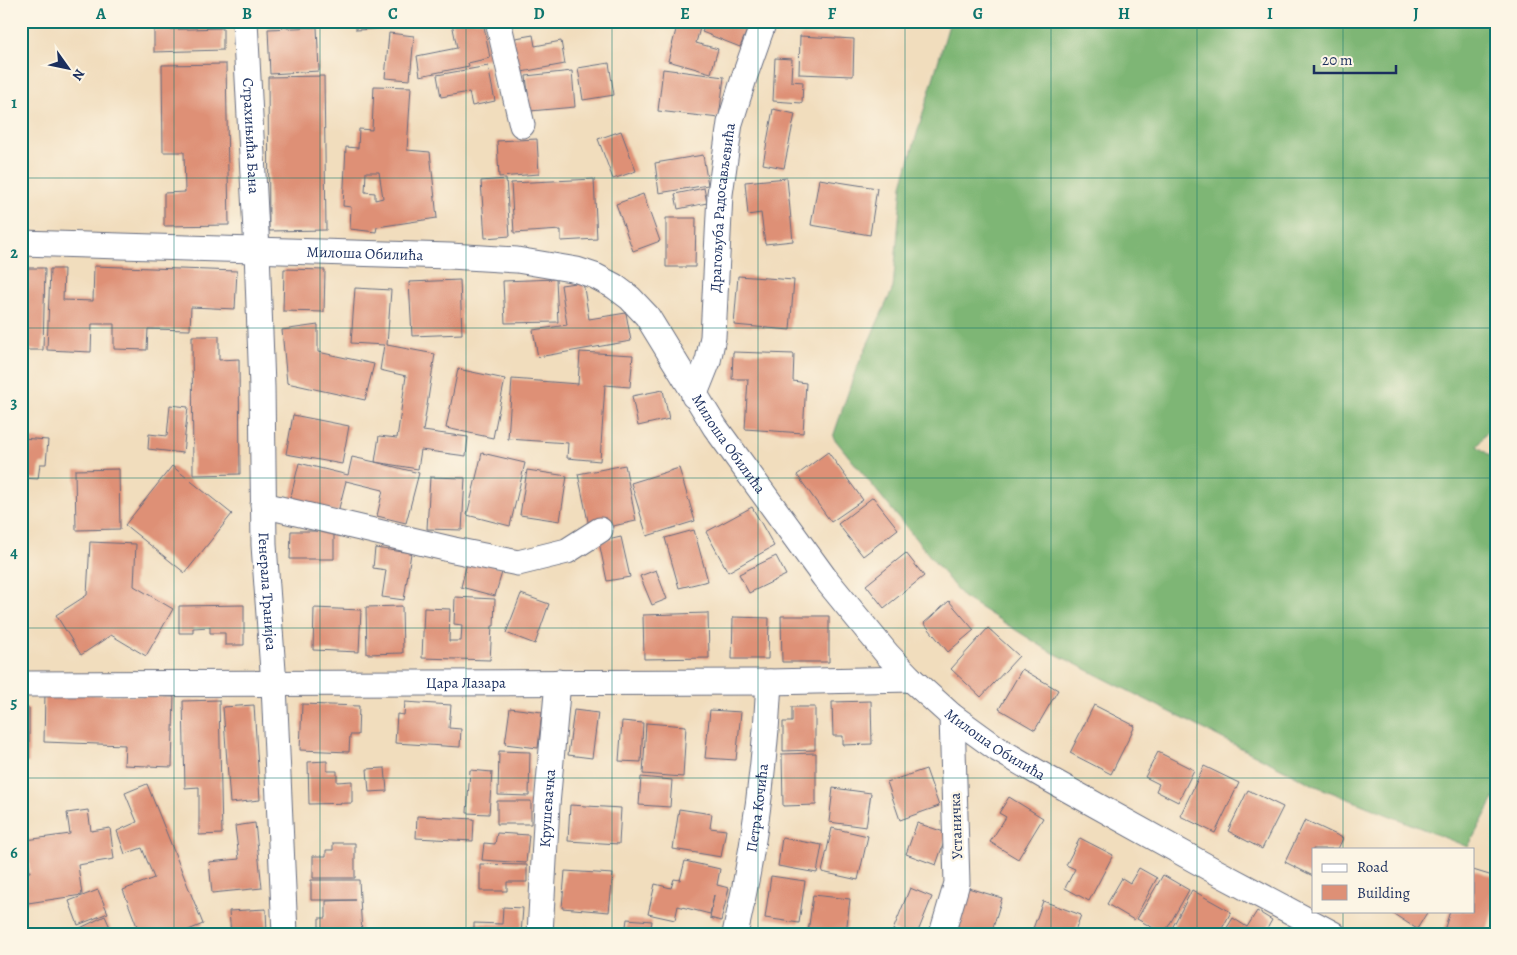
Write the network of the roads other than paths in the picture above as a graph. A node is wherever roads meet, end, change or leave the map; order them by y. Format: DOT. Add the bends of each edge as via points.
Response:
graph roads {
  1 [pos="245,21"];
  2 [pos="498,21"];
  3 [pos="764,21"];
  4 [pos="522,125"];
  5 [pos="21,242"];
  6 [pos="257,251"];
  7 [pos="694,396"];
  8 [pos="263,505"];
  9 [pos="600,530"];
  10 [pos="911,679"];
  11 [pos="558,682"];
  12 [pos="769,682"];
  13 [pos="21,684"];
  14 [pos="274,685"];
  15 [pos="952,716"];
  16 [pos="285,934"];
  17 [pos="540,934"];
  18 [pos="735,934"];
  19 [pos="942,934"];
  20 [pos="1333,934"];
  1 -- 6 [label="street, Страхињића Бана"];
  2 -- 4 [label="street"];
  3 -- 7 [label="street, Драгољуба Радосављевића" via="730,123 720,194 713,337 708,361"];
  5 -- 6 [label="street, Милоша Обилића"];
  6 -- 7 [label="street, Милоша Обилића" via="489,258 577,270 614,286 637,304"];
  6 -- 8 [label="street, Генерала Транијеа"];
  7 -- 10 [label="street, Милоша Обилића" via="824,577"];
  8 -- 9 [label="street" via="518,563 567,551"];
  8 -- 14 [label="street, Генерала Транијеа"];
  10 -- 12 [label="street, Цара Лазара"];
  10 -- 15 [label="street, Милоша Обилића"];
  11 -- 12 [label="street, Цара Лазара"];
  11 -- 14 [label="street, Цара Лазара"];
  11 -- 17 [label="street, Крушевачка"];
  12 -- 18 [label="street, Петра Кочића" via="756,825"];
  13 -- 14 [label="street, Цара Лазара"];
  14 -- 16 [label="street, Генерала Транијеа"];
  15 -- 19 [label="street, Устаничка" via="957,883"];
  15 -- 20 [label="street, Милоша Обилића" via="998,750"];
}
